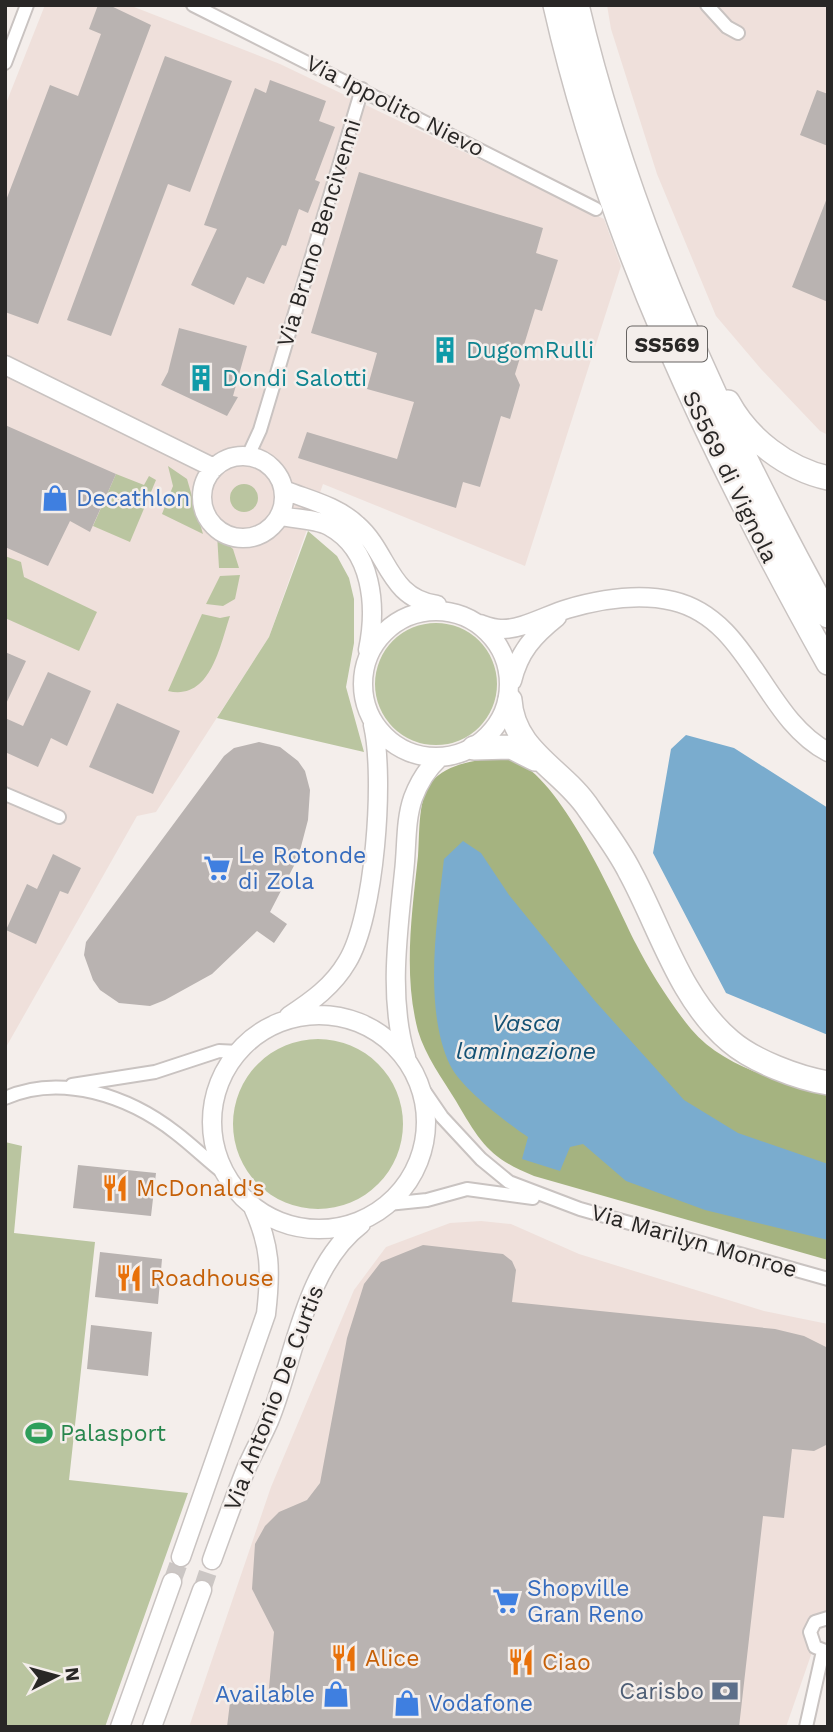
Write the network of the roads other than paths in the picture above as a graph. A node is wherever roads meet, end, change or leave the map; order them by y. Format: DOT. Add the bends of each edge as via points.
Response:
graph roads {
  1 [pos="27,5"];
  2 [pos="193,5"];
  3 [pos="555,5"];
  4 [pos="577,5"];
  5 [pos="707,5"];
  6 [pos="738,33"];
  7 [pos="5,63"];
  8 [pos="362,89"];
  9 [pos="596,209"];
  10 [pos="675,305"];
  11 [pos="5,365"];
  12 [pos="248,456"];
  13 [pos="214,468"];
  14 [pos="828,478"];
  15 [pos="284,490"];
  16 [pos="280,516"];
  17 [pos="567,609"];
  18 [pos="460,614"];
  19 [pos="828,616"];
  20 [pos="480,624"];
  21 [pos="366,660"];
  22 [pos="828,663"];
  23 [pos="510,696"];
  24 [pos="371,719"];
  25 [pos="474,748"];
  26 [pos="828,752"];
  27 [pos="439,758"];
  28 [pos="544,764"];
  29 [pos="5,794"];
  30 [pos="59,817"];
  31 [pos="278,1023"];
  32 [pos="239,1052"];
  33 [pos="408,1064"];
  34 [pos="418,1083"];
  35 [pos="828,1083"];
  36 [pos="71,1086"];
  37 [pos="5,1098"];
  38 [pos="225,1174"];
  39 [pos="561,1203"];
  40 [pos="253,1206"];
  41 [pos="382,1209"];
  42 [pos="828,1279"];
  43 [pos="181,1557"];
  44 [pos="212,1560"];
  45 [pos="172,1582"];
  46 [pos="202,1590"];
  47 [pos="828,1618"];
  48 [pos="825,1651"];
  49 [pos="120,1727"];
  50 [pos="152,1727"];
  51 [pos="806,1727"];
  1 -- 7 [label="street"];
  2 -- 8 [label="street, Via Ippolito Nievo"];
  3 -- 22 [label="highway, SS569 di Vignola / SS569" via="612,203 669,349 726,475"];
  4 -- 10 [label="highway, SS569 di Vignola / SS569" via="628,184"];
  5 -- 6 [label="street"];
  8 -- 9 [label="street, Via Ippolito Nievo"];
  8 -- 12 [label="street, Via Bruno Bencivenni" via="260,430"];
  10 -- 14 [label="highway" via="732,410 772,454"];
  10 -- 19 [label="highway, SS569 di Vignola / SS569" via="716,402"];
  11 -- 13 [label="street"];
  12 -- 13 [label="street"];
  12 -- 15 [label="street" via="268,464"];
  13 -- 16 [label="street" via="202,491 202,504 214,527 250,538 262,534"];
  15 -- 16 [label="street"];
  15 -- 18 [label="street" via="338,510 363,531 401,590 419,603 448,607"];
  16 -- 21 [label="street" via="329,526 360,558 373,606"];
  17 -- 20 [label="street" via="501,629"];
  17 -- 23 [label="street" via="540,630 518,658"];
  17 -- 26 [label="street" via="628,598 674,601 707,617 729,637 796,729"];
  18 -- 20 [label="street"];
  18 -- 21 [label="street" via="422,611 404,618 388,628"];
  20 -- 23 [label="street" via="503,651"];
  21 -- 24 [label="street" via="363,680"];
  23 -- 25 [label="street" via="498,723"];
  23 -- 28 [label="highway" via="517,733"];
  24 -- 27 [label="street" via="399,748"];
  24 -- 31 [label="street" via="380,779 357,943 321,994"];
  25 -- 27 [label="street"];
  25 -- 28 [label="highway" via="511,747"];
  27 -- 33 [label="street" via="420,780 412,801 398,914 397,1002"];
  28 -- 35 [label="highway" via="579,793 629,869 701,1010 731,1043 785,1071"];
  29 -- 30 [label="street"];
  31 -- 32 [label="street"];
  31 -- 33 [label="street" via="314,1015 351,1020 383,1037"];
  32 -- 36 [label="street" via="219,1051 155,1072"];
  32 -- 38 [label="street" via="219,1083 213,1111 213,1139"];
  33 -- 34 [label="street"];
  34 -- 39 [label="street, Via Marilyn Monroe" via="481,1159 509,1182"];
  34 -- 41 [label="street" via="425,1108 425,1135 418,1161 406,1185"];
  36 -- 37 [label="street" via="24,1089"];
  36 -- 38 [label="street" via="135,1108 176,1133"];
  38 -- 40 [label="street"];
  39 -- 41 [label="street, Via Marilyn Monroe" via="467,1189"];
  39 -- 42 [label="street, Via Marilyn Monroe"];
  40 -- 41 [label="street" via="271,1218 313,1229 345,1226"];
  40 -- 43 [label="street, Via Antonio De Curtis" via="266,1237 271,1272 266,1314"];
  41 -- 44 [label="street, Via Antonio De Curtis" via="350,1233 322,1273 270,1419 246,1468"];
  45 -- 49 [label="street"];
  46 -- 50 [label="street"];
  47 -- 48 [label="street" via="815,1622 810,1632 812,1643"];
  48 -- 51 [label="street"];
}
